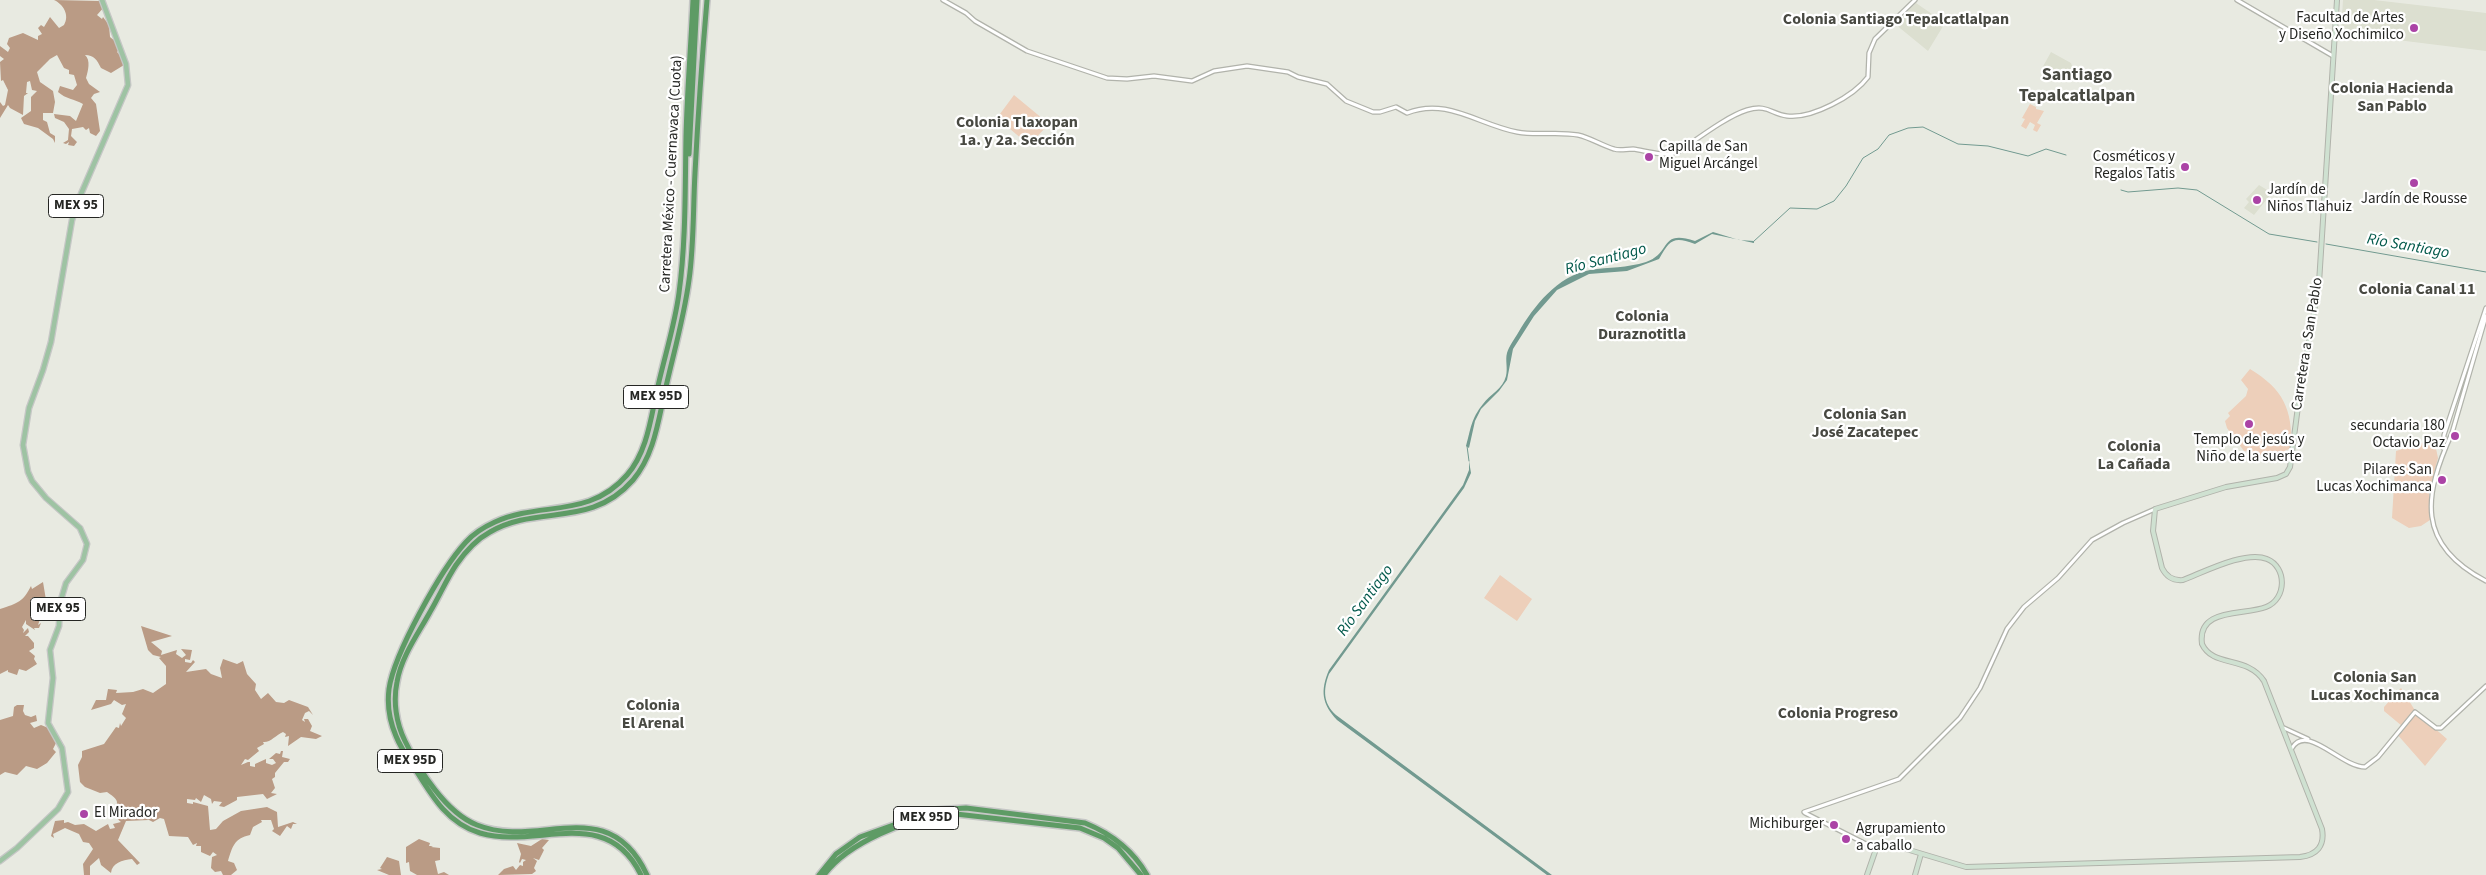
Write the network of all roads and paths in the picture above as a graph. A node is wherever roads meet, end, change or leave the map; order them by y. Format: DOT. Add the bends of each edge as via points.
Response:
graph roads {
  1 [pos="102,0"];
  2 [pos="693,0"];
  3 [pos="698,0"];
  4 [pos="707,0"];
  5 [pos="944,0"];
  6 [pos="1915,0"];
  7 [pos="2237,0"];
  8 [pos="2336,0"];
  9 [pos="2334,56"];
  10 [pos="701,69"];
  11 [pos="687,174"];
  12 [pos="2486,308"];
  13 [pos="2486,316"];
  14 [pos="2444,449"];
  15 [pos="2155,509"];
  16 [pos="2486,581"];
  17 [pos="2486,686"];
  18 [pos="2284,728"];
  19 [pos="2308,740"];
  20 [pos="2292,748"];
  21 [pos="1876,849"];
  22 [pos="1921,854"];
  23 [pos="0,862"];
  24 [pos="641,875"];
  25 [pos="646,875"];
  26 [pos="819,875"];
  27 [pos="824,875"];
  28 [pos="1140,875"];
  29 [pos="1147,875"];
  30 [pos="1867,875"];
  31 [pos="1915,875"];
  1 -- 23 [label="main road, MEX 95" via="126,64 128,85 74,213 51,342 29,408 24,438 24,455 32,481 80,528 87,544 83,560 66,583 60,603 59,626 50,650 53,678 48,723 62,748 68,792 58,809"];
  2 -- 11 [label="highway, Carretera México - Cuernavaca (Cuota) / MEX 95D"];
  3 -- 10 [label="highway" via="697,50"];
  3 -- 11 [label="highway"];
  4 -- 10 [label="highway, Carretera México - Cuernavaca (Cuota) / MEX 95D"];
  5 -- 6 [label="street" via="1027,50 1107,78 1154,76 1192,80 1239,67 1271,69 1327,84 1346,101 1373,112 1391,107 1407,113 1419,108 1450,109 1504,129 1543,136 1550,132 1576,135 1616,150 1670,154 1747,110 1769,108 1783,115 1796,116 1845,97 1867,78 1869,53 1875,39"];
  7 -- 9 [label="street"];
  8 -- 9 [label="main road"];
  9 -- 15 [label="main road, Carretera a San Pablo" via="2320,283 2290,467 2286,474 2277,478 2226,486"];
  10 -- 25 [label="highway, Carretera México - Cuernavaca (Cuota) / MEX 95D" via="689,279 650,452 633,480 602,504 579,513 512,522 477,541 456,566 404,660 397,683 396,710 405,742 442,798 458,815 498,831 579,826 598,829 632,851"];
  11 -- 24 [label="highway, Carretera México - Cuernavaca (Cuota) / MEX 95D" via="679,297 645,443 634,466 619,484 593,501 510,517 484,528 469,539 442,574 397,658 388,693 389,714 400,746 434,800 456,822 480,833 504,838 573,832 596,835 622,849"];
  12 -- 14 [label="street" via="2444,435"];
  13 -- 14 [label="street" via="2452,432"];
  14 -- 16 [label="street" via="2431,488 2435,530 2448,554"];
  15 -- 18 [label="main road" via="2153,531 2164,574 2183,580 2255,556 2269,560 2280,572 2280,590 2274,602 2265,608 2212,619 2205,626 2201,639 2203,647 2211,655 2244,664 2260,675"];
  15 -- 21 [label="street" via="2092,540 2058,578 2018,612 1996,650 1980,688 1960,718 1899,778 1804,812"];
  17 -- 19 [label="street" via="2441,728 2436,728 2416,712 2378,757 2365,766 2351,765"];
  18 -- 19 [label="street"];
  18 -- 20 [label="main road"];
  19 -- 20 [label="street" via="2299,741"];
  20 -- 22 [label="main road" via="2324,837 2321,847 2311,856 1966,867"];
  21 -- 22 [label="main road" via="1896,846"];
  21 -- 30 [label="main road"];
  22 -- 31 [label="main road"];
  26 -- 29 [label="highway, MEX 95D" via="836,854 866,834 926,812 956,808 1085,823 1124,845"];
  27 -- 28 [label="highway, MEX 95D" via="840,857 865,840 947,813 1080,828 1118,848"];
}
